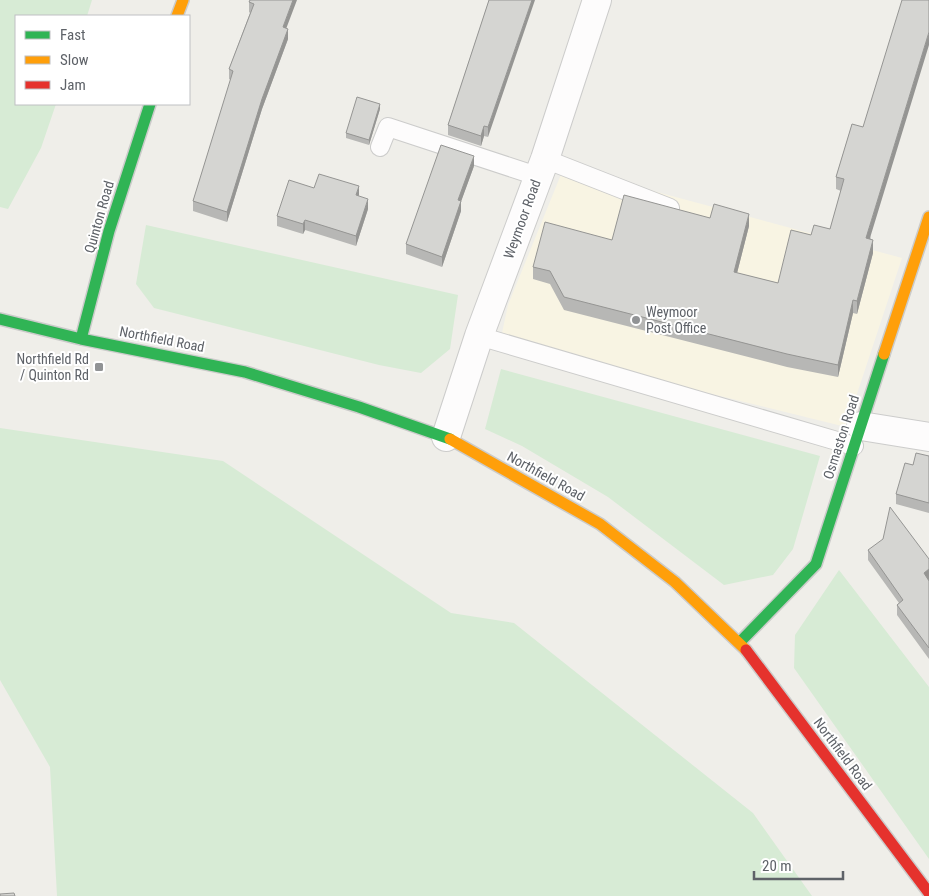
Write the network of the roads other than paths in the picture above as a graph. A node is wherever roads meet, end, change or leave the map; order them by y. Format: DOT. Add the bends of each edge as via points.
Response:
graph roads {
  1 [pos="183,0"];
  2 [pos="597,0"];
  3 [pos="177,15"];
  4 [pos="150,105"];
  5 [pos="380,147"];
  6 [pos="541,168"];
  7 [pos="670,208"];
  8 [pos="929,217"];
  9 [pos="0,319"];
  10 [pos="479,336"];
  11 [pos="82,339"];
  12 [pos="858,436"];
  13 [pos="446,437"];
  14 [pos="929,437"];
  15 [pos="740,642"];
  16 [pos="929,893"];
  1 -- 3 [label="street"];
  2 -- 6 [label="street, Weymoor Road"];
  4 -- 11 [label="street, Quinton Road" via="109,231"];
  5 -- 6 [label="lane" via="388,127"];
  6 -- 7 [label="lane"];
  6 -- 10 [label="street, Weymoor Road"];
  8 -- 12 [label="street, Osmaston Road"];
  9 -- 11 [label="street, Northfield Road"];
  10 -- 12 [label="lane"];
  10 -- 13 [label="street, Weymoor Road"];
  11 -- 13 [label="street, Northfield Road" via="245,372"];
  12 -- 14 [label="street"];
  12 -- 15 [label="street, Osmaston Road" via="816,564"];
  13 -- 15 [label="street, Northfield Road" via="600,524 675,582"];
  15 -- 16 [label="street, Northfield Road"];
}
